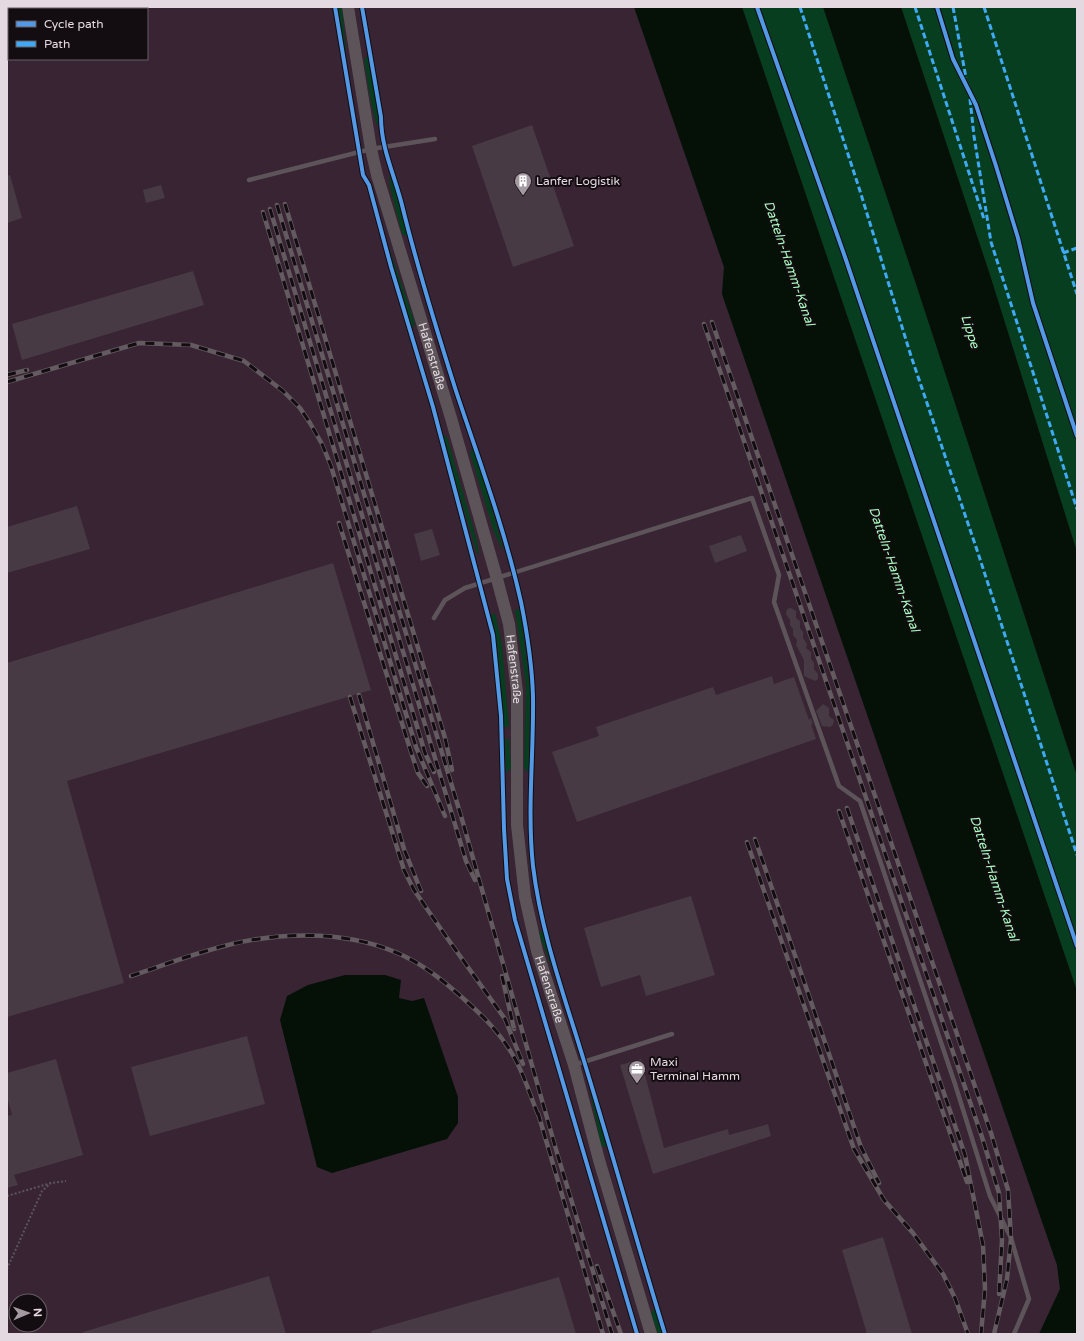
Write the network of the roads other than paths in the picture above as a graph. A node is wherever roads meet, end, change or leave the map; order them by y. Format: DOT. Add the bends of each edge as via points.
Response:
graph roads {
  1 [pos="348,7"];
  2 [pos="435,139"];
  3 [pos="371,149"];
  4 [pos="249,180"];
  5 [pos="497,578"];
  6 [pos="434,618"];
  7 [pos="672,1034"];
  8 [pos="574,1065"];
  9 [pos="651,1334"];
  10 [pos="1014,1334"];
  1 -- 3 [label="street, Hafenstraße"];
  2 -- 3 [label="lane"];
  3 -- 4 [label="lane"];
  3 -- 5 [label="street, Hafenstraße"];
  5 -- 6 [label="lane" via="453,594 445,600"];
  5 -- 8 [label="street, Hafenstraße" via="509,624 516,672 517,825 525,897 537,950"];
  5 -- 10 [label="lane" via="752,498 779,575 774,602 784,631 839,786 860,801 990,1196 1011,1238 1028,1299"];
  7 -- 8 [label="lane"];
  8 -- 9 [label="street, Hafenstraße" via="599,1160"];
}
